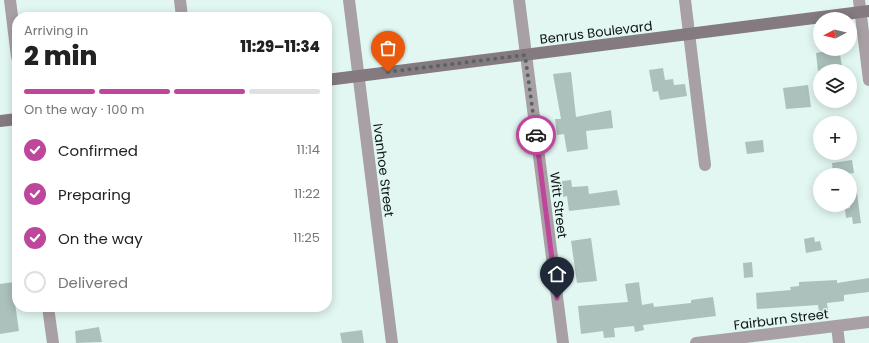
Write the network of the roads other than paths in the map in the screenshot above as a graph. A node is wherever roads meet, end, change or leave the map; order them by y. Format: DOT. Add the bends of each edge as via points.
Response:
graph roads {
  1 [pos="10,0"];
  2 [pos="180,0"];
  3 [pos="349,0"];
  4 [pos="519,0"];
  5 [pos="685,0"];
  6 [pos="859,0"];
  7 [pos="181,12"];
  8 [pos="865,12"];
  9 [pos="12,16"];
  10 [pos="689,34"];
  11 [pos="525,55"];
  12 [pos="358,76"];
  13 [pos="332,79"];
  14 [pos="869,80"];
  15 [pos="12,120"];
  16 [pos="0,121"];
  17 [pos="705,165"];
  18 [pos="49,312"];
  19 [pos="869,322"];
  20 [pos="837,326"];
  21 [pos="52,343"];
  22 [pos="392,343"];
  23 [pos="563,343"];
  24 [pos="696,343"];
  25 [pos="839,343"];
  1 -- 9 [label="street"];
  2 -- 7 [label="street"];
  3 -- 12 [label="street, Ivanhoe Street"];
  4 -- 11 [label="street, Witt Street"];
  5 -- 10 [label="street"];
  6 -- 8 [label="street"];
  8 -- 10 [label="street, Benrus Boulevard"];
  8 -- 14 [label="street"];
  10 -- 11 [label="street, Benrus Boulevard"];
  10 -- 17 [label="street"];
  11 -- 12 [label="street, Benrus Boulevard"];
  11 -- 23 [label="street, Witt Street"];
  12 -- 13 [label="street, Benrus Boulevard"];
  12 -- 22 [label="street, Ivanhoe Street"];
  15 -- 16 [label="street"];
  18 -- 21 [label="street"];
  19 -- 20 [label="street, Fairburn Street"];
  20 -- 24 [label="street, Fairburn Street"];
  20 -- 25 [label="street"];
}
